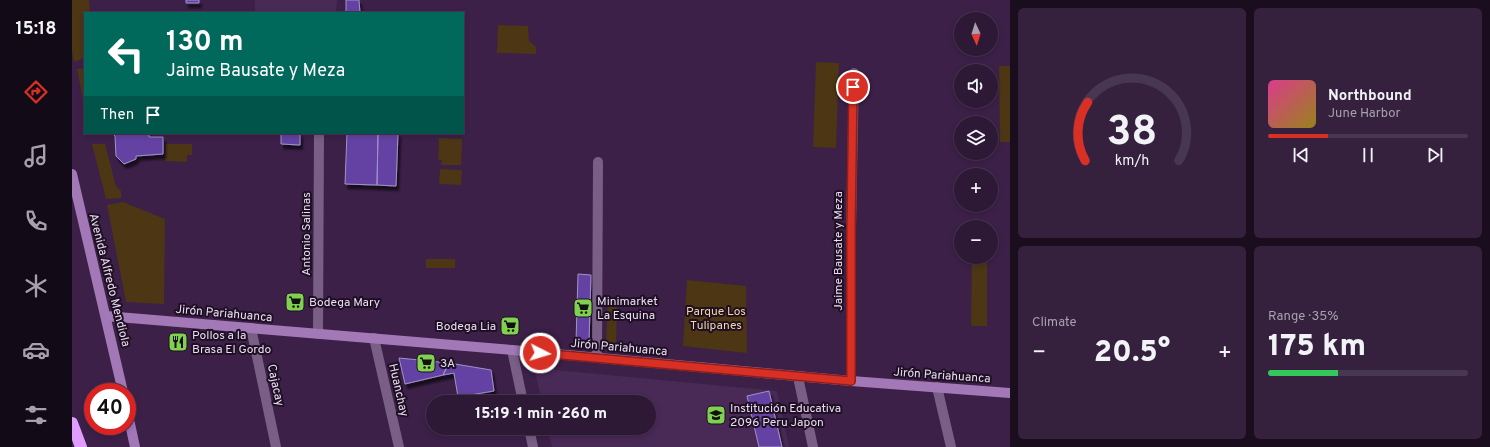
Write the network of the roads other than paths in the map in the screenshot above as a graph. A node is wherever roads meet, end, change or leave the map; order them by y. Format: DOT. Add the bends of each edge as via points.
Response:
graph roads {
  1 [pos="854,73"];
  2 [pos="319,134"];
  3 [pos="598,162"];
  4 [pos="72,174"];
  5 [pos="106,316"];
  6 [pos="251,328"];
  7 [pos="318,334"];
  8 [pos="374,338"];
  9 [pos="512,350"];
  10 [pos="597,358"];
  11 [pos="798,376"];
  12 [pos="851,381"];
  13 [pos="121,383"];
  14 [pos="937,387"];
  15 [pos="1010,393"];
  16 [pos="522,395"];
  17 [pos="72,423"];
  18 [pos="132,435"];
  19 [pos="530,435"];
  20 [pos="81,447"];
  21 [pos="135,447"];
  22 [pos="276,447"];
  23 [pos="398,447"];
  24 [pos="533,447"];
  25 [pos="813,447"];
  26 [pos="951,447"];
  1 -- 12 [label="street, Jaime Bausate y Meza"];
  2 -- 7 [label="street, Antonio Salinas"];
  3 -- 10 [label="street"];
  4 -- 5 [label="street, Avenida Alfredo Mendiola"];
  5 -- 6 [label="street, Jirón Pariahuanca"];
  5 -- 13 [label="street, Avenida Alfredo Mendiola"];
  6 -- 7 [label="street, Jirón Pariahuanca"];
  6 -- 22 [label="street, Cajacay"];
  7 -- 8 [label="street, Jirón Pariahuanca"];
  8 -- 9 [label="street, Jirón Pariahuanca"];
  8 -- 23 [label="street, Huanchay"];
  9 -- 10 [label="street, Jirón Pariahuanca"];
  9 -- 16 [label="street"];
  10 -- 11 [label="street, Jirón Pariahuanca"];
  11 -- 12 [label="street, Jirón Pariahuanca"];
  11 -- 25 [label="street"];
  12 -- 14 [label="street, Jirón Pariahuanca"];
  14 -- 15 [label="street, Jirón Pariahuanca"];
  14 -- 26 [label="street"];
  17 -- 20 [label="highway"];
  18 -- 21 [label="street"];
  19 -- 24 [label="street"];
}
